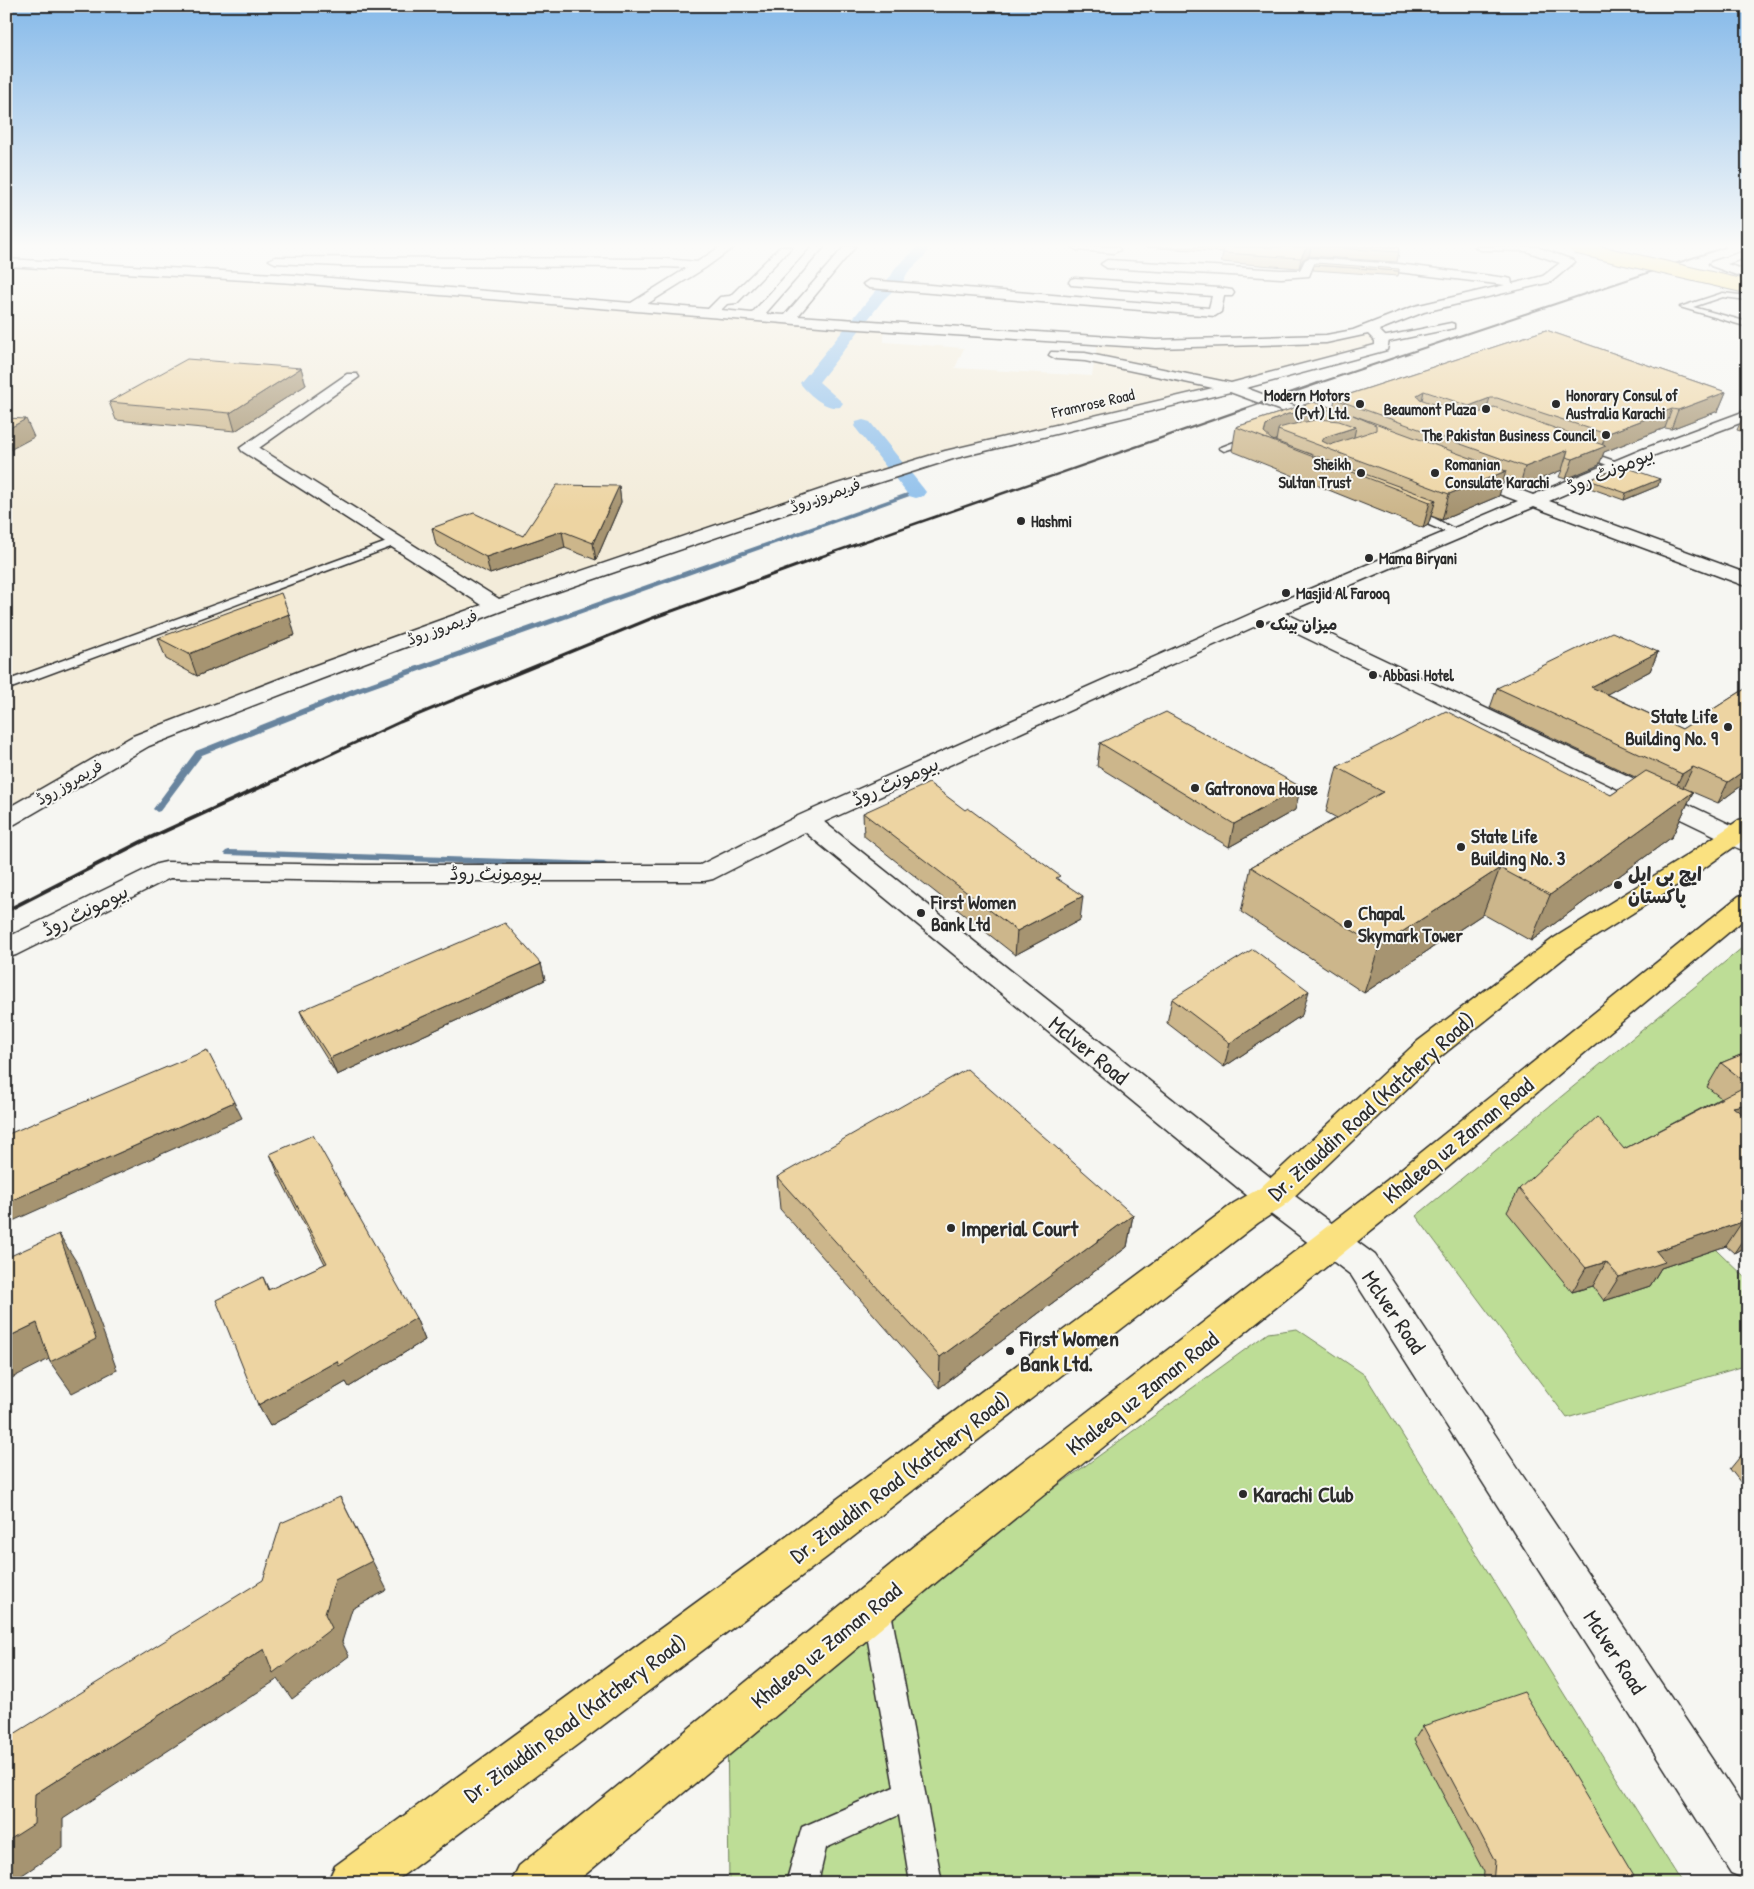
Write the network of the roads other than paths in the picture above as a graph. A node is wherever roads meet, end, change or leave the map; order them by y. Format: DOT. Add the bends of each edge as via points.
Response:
graph roads {
  1 [pos="888,335"];
  2 [pos="1033,335"];
  3 [pos="1085,335"];
  4 [pos="1185,335"];
  5 [pos="1348,335"];
  6 [pos="1377,335"];
  7 [pos="1406,335"];
  8 [pos="1084,339"];
  9 [pos="1382,340"];
  10 [pos="884,342"];
  11 [pos="1184,344"];
  12 [pos="1038,354"];
  13 [pos="352,377"];
  14 [pos="1232,388"];
  15 [pos="1331,412"];
  16 [pos="1742,412"];
  17 [pos="1313,418"];
  18 [pos="1295,424"];
  19 [pos="1340,429"];
  20 [pos="1268,433"];
  21 [pos="1224,448"];
  22 [pos="1572,450"];
  23 [pos="1619,466"];
  24 [pos="1452,470"];
  25 [pos="894,472"];
  26 [pos="1536,502"];
  27 [pos="1399,509"];
  28 [pos="1458,534"];
  29 [pos="395,542"];
  30 [pos="1748,581"];
  31 [pos="497,606"];
  32 [pos="1269,613"];
  33 [pos="6,686"];
  34 [pos="6,819"];
  35 [pos="807,821"];
  36 [pos="1743,835"];
  37 [pos="1748,902"];
  38 [pos="6,949"];
  39 [pos="1272,1197"];
  40 [pos="1333,1242"];
  41 [pos="876,1604"];
  42 [pos="910,1795"];
  43 [pos="1748,1856"];
  44 [pos="352,1883"];
  45 [pos="536,1883"];
  46 [pos="802,1883"];
  47 [pos="926,1883"];
  1 -- 10 [label="street"];
  2 -- 8 [label="street"];
  3 -- 8 [label="street"];
  4 -- 11 [label="street"];
  5 -- 11 [label="street" via="1326,339"];
  6 -- 9 [label="street"];
  7 -- 9 [label="lane"];
  8 -- 11 [label="street"];
  9 -- 14 [label="street, Framrose Road" via="1382,347"];
  12 -- 14 [label="street" via="1085,357"];
  13 -- 29 [label="street" via="248,448"];
  14 -- 17 [label="street"];
  14 -- 25 [label="street, Framrose Road" via="988,445"];
  15 -- 17 [label="lane"];
  16 -- 23 [label="street, بیومونٹ روڈ"];
  17 -- 18 [label="lane"];
  17 -- 19 [label="street"];
  20 -- 21 [label="lane"];
  22 -- 23 [label="lane"];
  23 -- 26 [label="street, بیومونٹ روڈ"];
  24 -- 26 [label="street"];
  25 -- 31 [label="street, فریمروز روڈ"];
  26 -- 28 [label="street, بیومونٹ روڈ"];
  26 -- 30 [label="street"];
  27 -- 28 [label="lane"];
  28 -- 32 [label="street, بیومونٹ روڈ"];
  29 -- 31 [label="street"];
  29 -- 33 [label="lane"];
  31 -- 34 [label="street, فریمروز روڈ" via="141,741"];
  32 -- 35 [label="street, بیومونٹ روڈ"];
  32 -- 36 [label="street"];
  35 -- 38 [label="street, بیومونٹ روڈ" via="704,873 166,870"];
  35 -- 39 [label="street, Mclver Road"];
  36 -- 39 [label="main road, Dr. Ziauddin Road (Katchery Road)" via="1564,944 1429,1049"];
  37 -- 40 [label="main road, Khaleeq uz Zaman Road"];
  39 -- 40 [label="street, Mclver Road"];
  39 -- 44 [label="main road, Dr. Ziauddin Road (Katchery Road)" via="1246,1213 812,1543"];
  40 -- 41 [label="main road, Khaleeq uz Zaman Road"];
  40 -- 43 [label="street, Mclver Road" via="1364,1265"];
  41 -- 42 [label="lane"];
  41 -- 45 [label="main road, Khaleeq uz Zaman Road"];
  42 -- 46 [label="lane" via="813,1838"];
  42 -- 47 [label="lane"];
}
